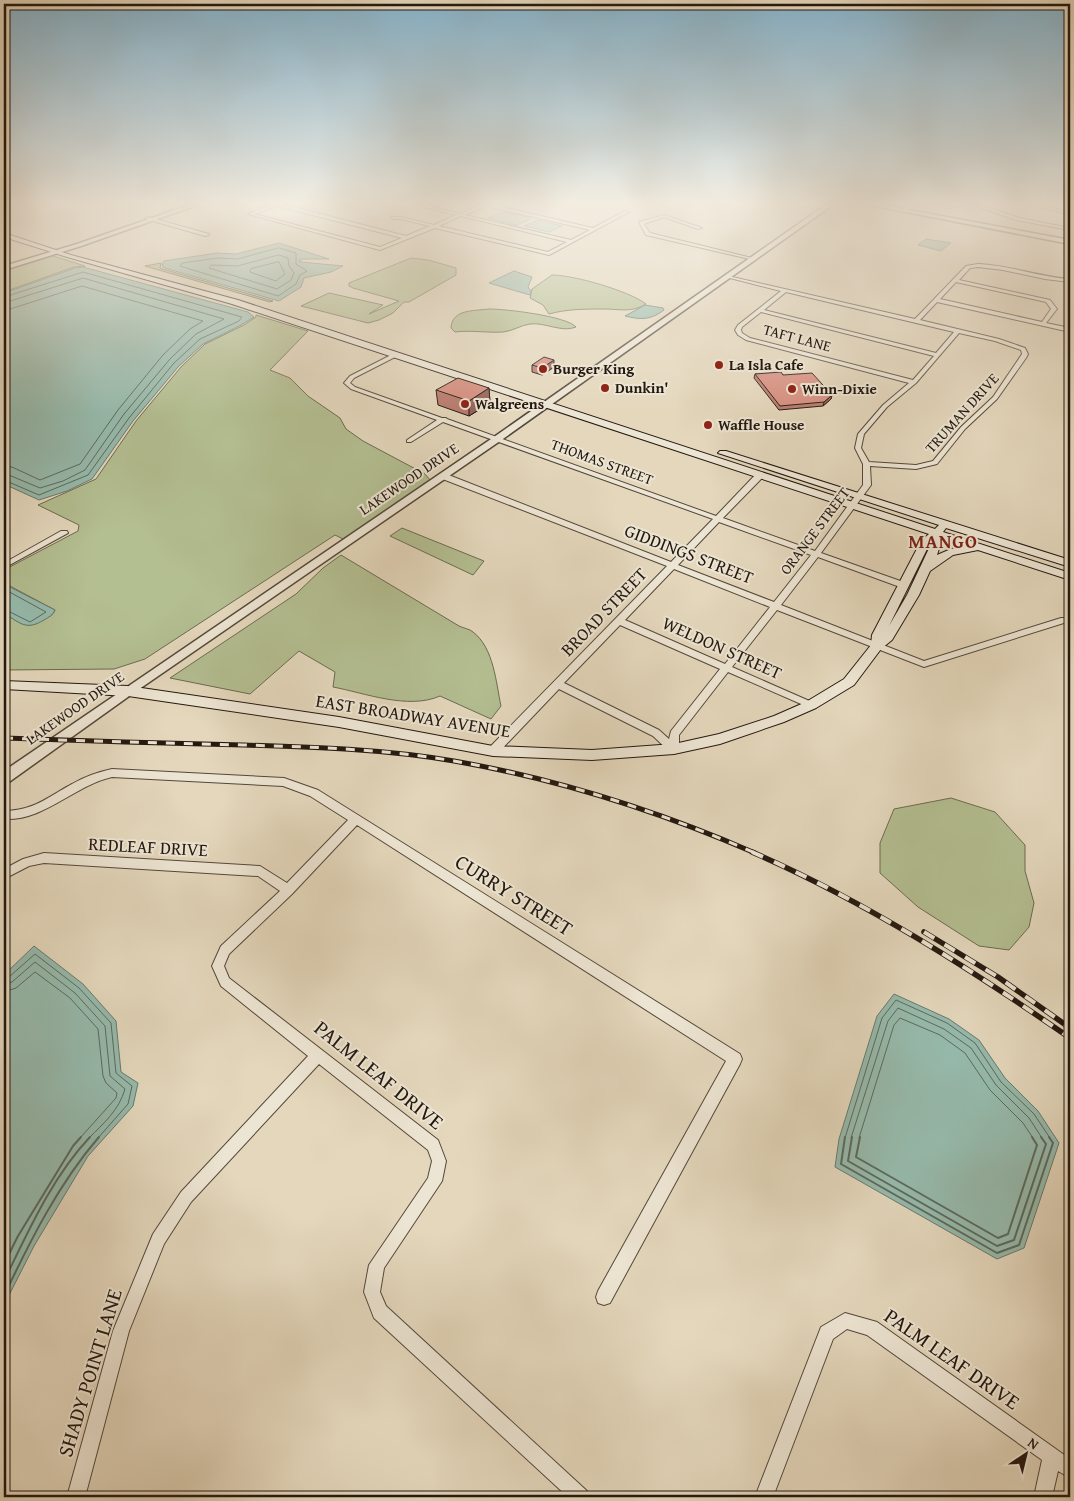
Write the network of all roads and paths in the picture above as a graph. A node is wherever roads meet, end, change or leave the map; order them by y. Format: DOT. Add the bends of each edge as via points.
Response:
graph roads {
  1 [pos="141,274"];
  2 [pos="155,274"];
  3 [pos="731,274"];
  4 [pos="960,274"];
  5 [pos="1026,274"];
  6 [pos="728,276"];
  7 [pos="954,280"];
  8 [pos="1070,280"];
  9 [pos="786,290"];
  10 [pos="936,300"];
  11 [pos="759,310"];
  12 [pos="916,321"];
  13 [pos="1043,324"];
  14 [pos="1070,330"];
  15 [pos="958,331"];
  16 [pos="398,351"];
  17 [pos="938,355"];
  18 [pos="914,382"];
  19 [pos="556,398"];
  20 [pos="546,405"];
  21 [pos="444,419"];
  22 [pos="497,439"];
  23 [pos="409,441"];
  24 [pos="866,464"];
  25 [pos="760,475"];
  26 [pos="443,476"];
  27 [pos="859,496"];
  28 [pos="852,506"];
  29 [pos="718,518"];
  30 [pos="944,523"];
  31 [pos="64,533"];
  32 [pos="937,533"];
  33 [pos="982,548"];
  34 [pos="817,553"];
  35 [pos="1070,564"];
  36 [pos="4,566"];
  37 [pos="672,566"];
  38 [pos="925,570"];
  39 [pos="1070,578"];
  40 [pos="903,584"];
  41 [pos="776,605"];
  42 [pos="1064,620"];
  43 [pos="619,621"];
  44 [pos="877,646"];
  45 [pos="726,667"];
  46 [pos="558,684"];
  47 [pos="4,685"];
  48 [pos="128,691"];
  49 [pos="811,705"];
  50 [pos="674,749"];
  51 [pos="494,751"];
  52 [pos="4,778"];
  53 [pos="4,815"];
  54 [pos="356,818"];
  55 [pos="4,874"];
  56 [pos="288,890"];
  57 [pos="318,1055"];
  58 [pos="604,1297"];
  59 [pos="1052,1456"];
  60 [pos="1070,1469"];
  61 [pos="76,1497"];
  62 [pos="581,1497"];
  63 [pos="764,1497"];
  64 [pos="1043,1497"];
  1 -- 16 [label="main road"];
  2 -- 16 [label="main road" via="212,288"];
  3 -- 6 [label="street, LAKEWOOD DRIVE"];
  4 -- 7 [label="street"];
  5 -- 8 [label="street"];
  6 -- 9 [label="street, TRUMAN DRIVE"];
  6 -- 19 [label="street, LAKEWOOD DRIVE"];
  7 -- 10 [label="street"];
  7 -- 13 [label="street" via="1048,301 1054,308"];
  9 -- 11 [label="street, TAFT LANE"];
  9 -- 12 [label="street, TRUMAN DRIVE"];
  10 -- 12 [label="street"];
  10 -- 13 [label="street"];
  11 -- 17 [label="street"];
  11 -- 18 [label="street, TAFT LANE" via="740,326 740,334"];
  12 -- 15 [label="street, TRUMAN DRIVE"];
  13 -- 14 [label="street"];
  15 -- 17 [label="street, ORANGE STREET"];
  15 -- 24 [label="street, TRUMAN DRIVE" via="1016,346 1025,354 995,398 963,428 935,463 916,468"];
  16 -- 19 [label="main road"];
  16 -- 20 [label="main road"];
  16 -- 21 [label="street, THOMAS STREET" via="347,383 353,388"];
  17 -- 18 [label="street, ORANGE STREET"];
  18 -- 24 [label="street, ORANGE STREET" via="885,406 861,434 858,448"];
  19 -- 20 [label="street, LAKEWOOD DRIVE"];
  19 -- 27 [label="main road"];
  20 -- 22 [label="street, LAKEWOOD DRIVE"];
  20 -- 25 [label="main road"];
  21 -- 22 [label="street, THOMAS STREET"];
  21 -- 23 [label="street"];
  22 -- 26 [label="street, LAKEWOOD DRIVE"];
  22 -- 29 [label="street, THOMAS STREET"];
  24 -- 27 [label="street, ORANGE STREET" via="867,485"];
  25 -- 28 [label="main road"];
  25 -- 29 [label="street, BROAD STREET"];
  26 -- 37 [label="street, GIDDINGS STREET"];
  26 -- 48 [label="street, LAKEWOOD DRIVE"];
  27 -- 28 [label="street, ORANGE STREET"];
  27 -- 30 [label="main road"];
  28 -- 32 [label="main road"];
  28 -- 34 [label="street, ORANGE STREET"];
  29 -- 34 [label="street, THOMAS STREET"];
  29 -- 37 [label="street, BROAD STREET"];
  30 -- 32 [label="main road"];
  30 -- 35 [label="main road"];
  31 -- 36 [label="street"];
  32 -- 33 [label="main road"];
  32 -- 38 [label="main road" via="937,544"];
  32 -- 40 [label="main road" via="926,541"];
  33 -- 38 [label="main road" via="955,550 940,556"];
  33 -- 39 [label="main road"];
  34 -- 40 [label="street, THOMAS STREET"];
  34 -- 41 [label="street, ORANGE STREET"];
  37 -- 41 [label="street, GIDDINGS STREET"];
  37 -- 43 [label="street, BROAD STREET"];
  38 -- 44 [label="main road" via="888,637"];
  40 -- 44 [label="main road" via="878,635"];
  41 -- 44 [label="street, GIDDINGS STREET"];
  41 -- 45 [label="street, ORANGE STREET"];
  42 -- 44 [label="street, GIDDINGS STREET" via="924,664"];
  43 -- 45 [label="street, WELDON STREET"];
  43 -- 46 [label="street, BROAD STREET"];
  44 -- 49 [label="main road" via="849,682"];
  45 -- 49 [label="street, WELDON STREET"];
  45 -- 50 [label="street, ORANGE STREET" via="674,734"];
  46 -- 50 [label="street" via="656,733"];
  46 -- 51 [label="street, BROAD STREET"];
  47 -- 48 [label="main road, EAST BROADWAY AVENUE"];
  48 -- 51 [label="main road, EAST BROADWAY AVENUE" via="339,722"];
  48 -- 52 [label="street, LAKEWOOD DRIVE"];
  49 -- 50 [label="main road, EAST BROADWAY AVENUE" via="720,740"];
  50 -- 51 [label="main road, EAST BROADWAY AVENUE" via="592,755"];
  53 -- 54 [label="street, CURRY STREET" via="14,816 35,810 87,780 112,773 284,782 314,792"];
  54 -- 56 [label="street, PALM LEAF DRIVE"];
  54 -- 58 [label="street, CURRY STREET" via="735,1059"];
  55 -- 56 [label="street, REDLEAF DRIVE" via="27,862 44,858 260,871"];
  56 -- 57 [label="street, PALM LEAF DRIVE" via="225,950 218,966 225,982"];
  57 -- 61 [label="street, SHADY POINT LANE" via="186,1197 158,1239 121,1331"];
  57 -- 62 [label="street, PALM LEAF DRIVE" via="434,1145 439,1161 435,1181 376,1265 372,1292 380,1312"];
  59 -- 60 [label="street, PALM LEAF DRIVE"];
  59 -- 63 [label="street, PALM LEAF DRIVE" via="871,1328 845,1321 827,1333"];
  59 -- 64 [label="street"];
}
